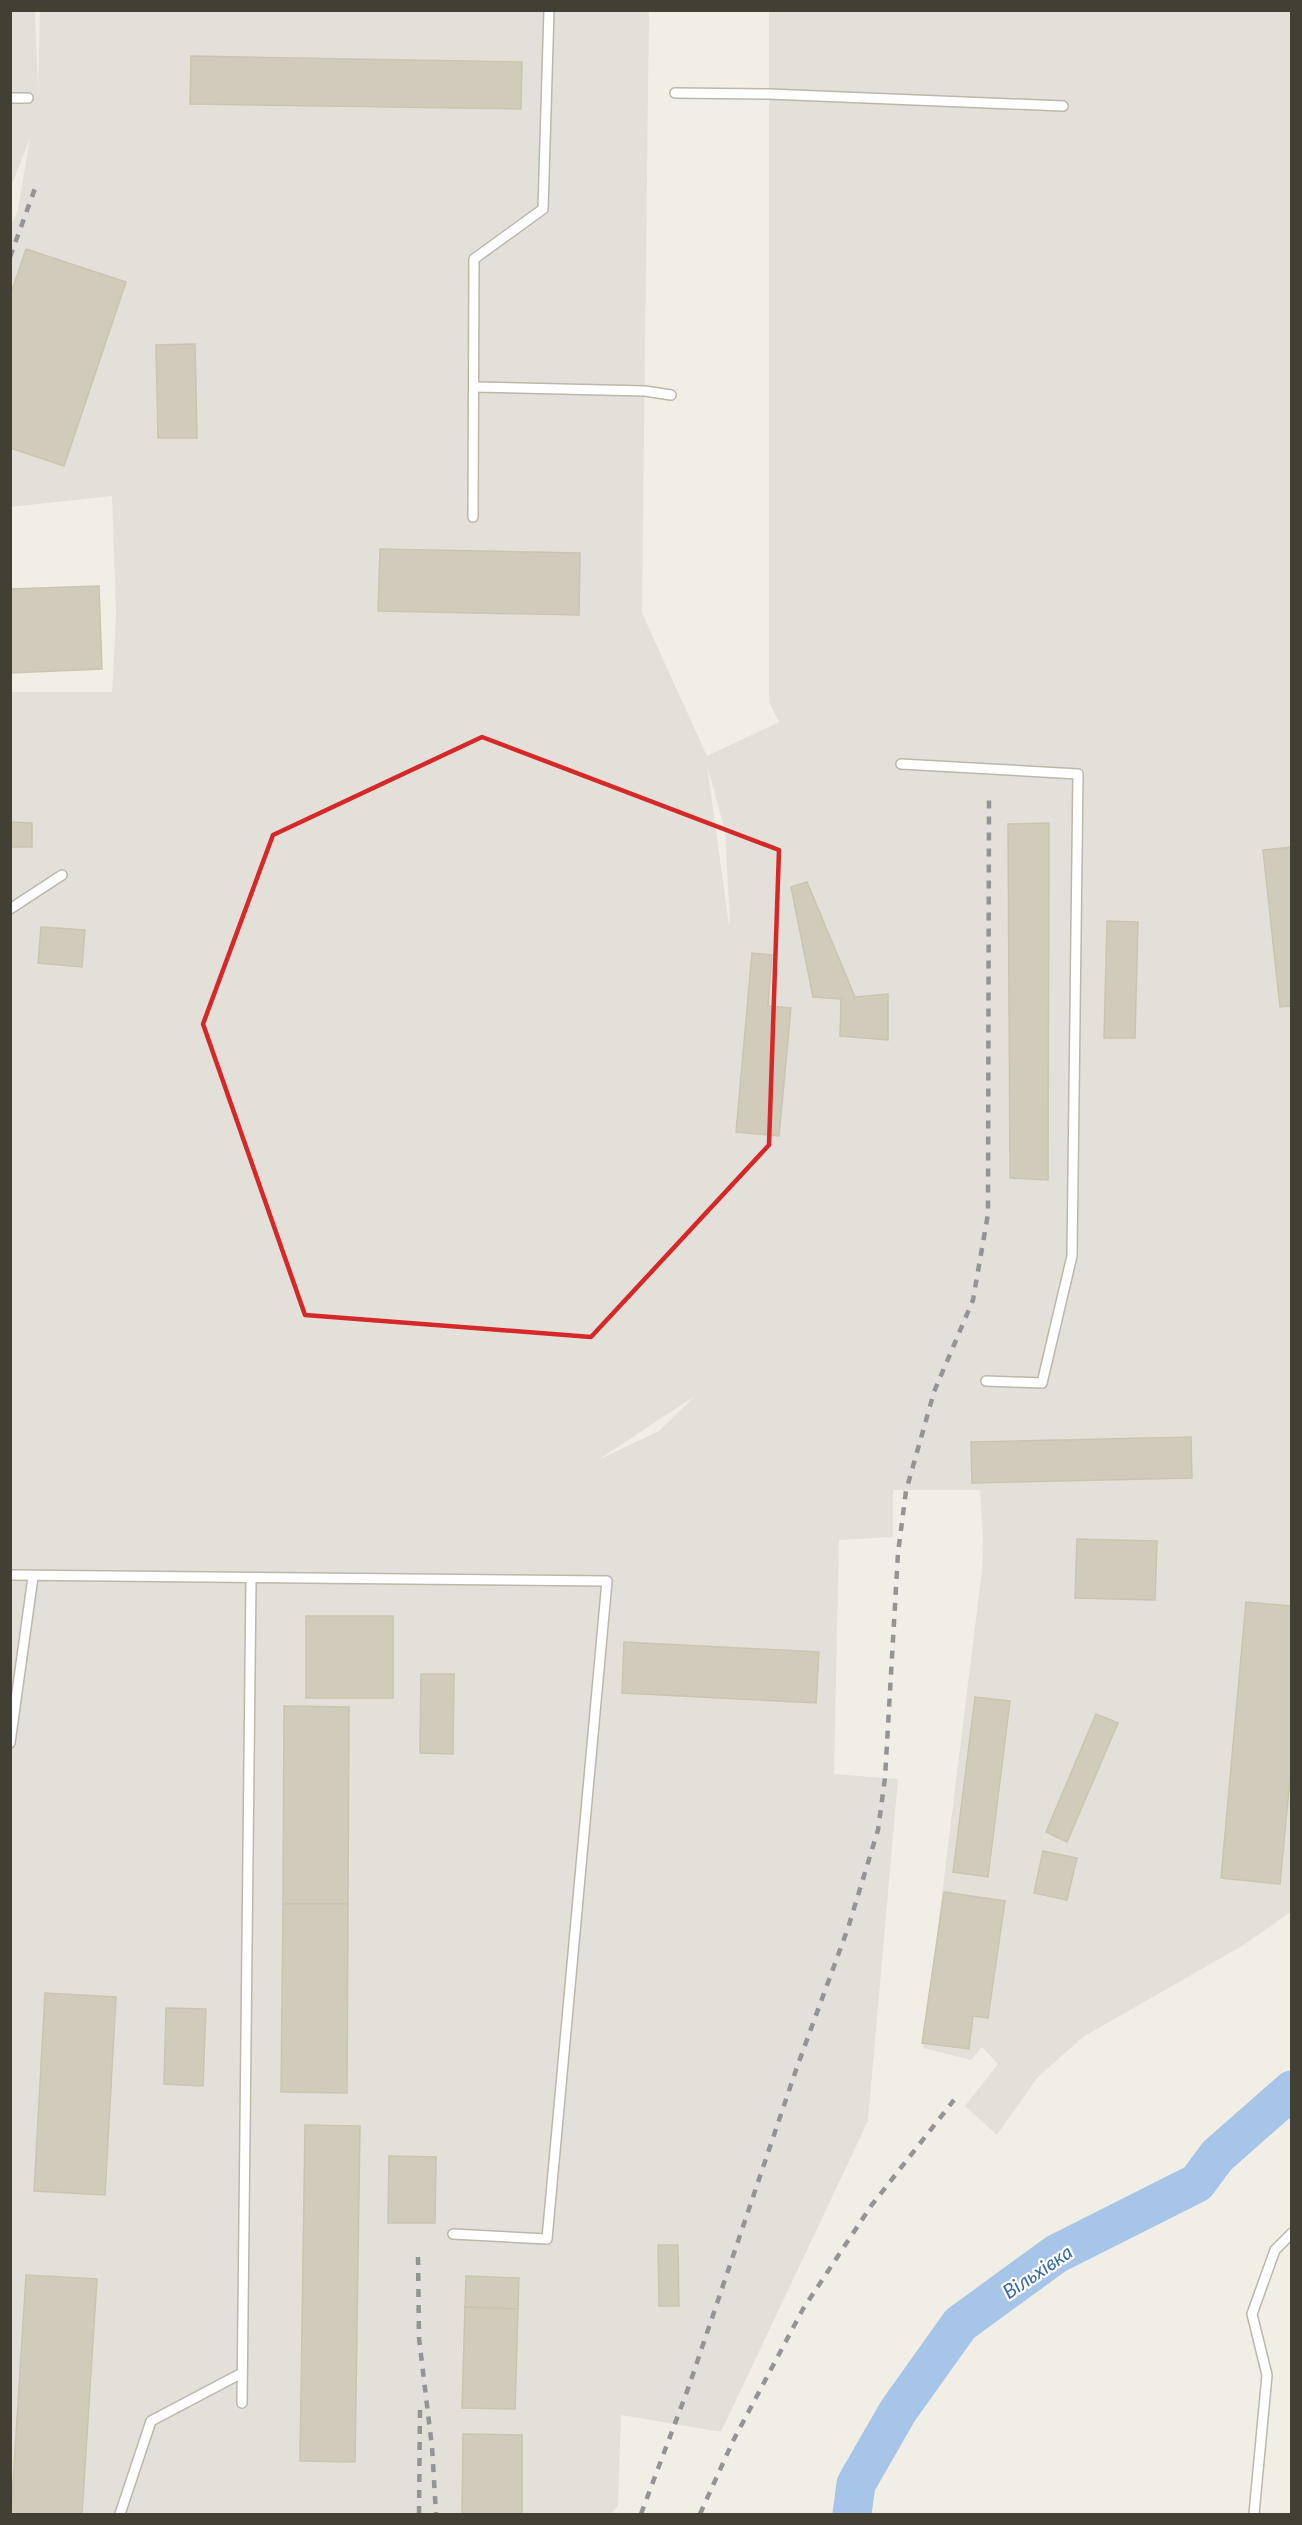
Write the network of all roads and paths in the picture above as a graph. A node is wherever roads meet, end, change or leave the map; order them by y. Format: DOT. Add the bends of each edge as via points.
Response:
graph roads {
  1 [pos="549,10"];
  2 [pos="675,93"];
  3 [pos="10,98"];
  4 [pos="28,98"];
  5 [pos="1064,106"];
  6 [pos="474,387"];
  7 [pos="671,395"];
  8 [pos="473,518"];
  9 [pos="900,764"];
  10 [pos="62,875"];
  11 [pos="10,909"];
  12 [pos="986,1381"];
  13 [pos="10,1575"];
  14 [pos="33,1577"];
  15 [pos="251,1579"];
  16 [pos="10,1743"];
  17 [pos="1292,2232"];
  18 [pos="453,2234"];
  19 [pos="242,2373"];
  20 [pos="242,2403"];
  21 [pos="120,2514"];
  22 [pos="1254,2514"];
  1 -- 6 [label="lane" via="543,209 474,260"];
  2 -- 5 [label="lane"];
  3 -- 4 [label="lane"];
  6 -- 7 [label="lane"];
  6 -- 8 [label="lane"];
  9 -- 12 [label="lane" via="1078,774 1072,1256 1042,1383"];
  10 -- 11 [label="lane"];
  13 -- 14 [label="lane"];
  14 -- 15 [label="lane"];
  14 -- 16 [label="lane"];
  15 -- 18 [label="lane" via="607,1581 547,2239"];
  15 -- 19 [label="lane"];
  17 -- 22 [label="lane" via="1275,2250 1252,2314 1267,2375"];
  19 -- 20 [label="lane"];
  19 -- 21 [label="lane" via="151,2421"];
}
